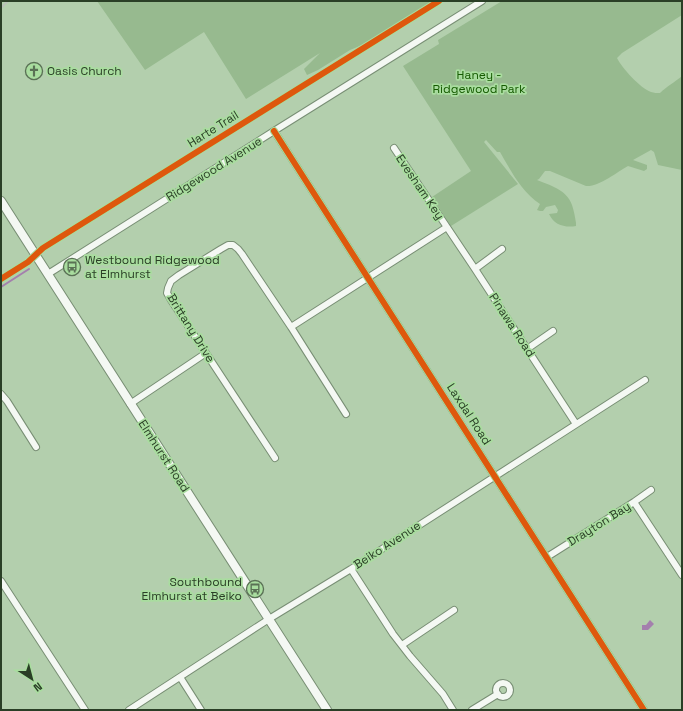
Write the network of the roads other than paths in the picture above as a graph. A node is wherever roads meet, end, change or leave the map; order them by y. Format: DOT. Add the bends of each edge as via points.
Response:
graph roads {
  1 [pos="482,1"];
  2 [pos="274,131"];
  3 [pos="394,148"];
  4 [pos="1,202"];
  5 [pos="447,227"];
  6 [pos="502,249"];
  7 [pos="475,269"];
  8 [pos="48,274"];
  9 [pos="368,278"];
  10 [pos="291,327"];
  11 [pos="553,331"];
  12 [pos="527,349"];
  13 [pos="206,353"];
  14 [pos="645,380"];
  15 [pos="1,394"];
  16 [pos="130,404"];
  17 [pos="346,414"];
  18 [pos="576,424"];
  19 [pos="36,447"];
  20 [pos="275,458"];
  21 [pos="495,475"];
  22 [pos="651,490"];
  23 [pos="634,502"];
  24 [pos="547,557"];
  25 [pos="351,568"];
  26 [pos="682,575"];
  27 [pos="1,582"];
  28 [pos="454,610"];
  29 [pos="269,619"];
  30 [pos="402,645"];
  31 [pos="180,677"];
  32 [pos="498,694"];
  33 [pos="85,710"];
  34 [pos="129,710"];
  35 [pos="201,710"];
  36 [pos="327,710"];
  37 [pos="453,710"];
  38 [pos="472,710"];
  39 [pos="644,710"];
  1 -- 2 [label="street, Ridgewood Avenue"];
  2 -- 8 [label="street, Ridgewood Avenue"];
  2 -- 9 [label="street, Laxdal Road"];
  3 -- 5 [label="street, Evesham Key"];
  4 -- 8 [label="street, Elmhurst Road"];
  5 -- 7 [label="street, Pinawa Road"];
  5 -- 9 [label="street"];
  6 -- 7 [label="street"];
  7 -- 12 [label="street, Pinawa Road"];
  8 -- 16 [label="street, Elmhurst Road"];
  9 -- 10 [label="street"];
  9 -- 21 [label="street, Laxdal Road"];
  10 -- 13 [label="street, Brittany Drive" via="242,254 238,249 228,245 179,275 171,281 168,288 167,293 171,300"];
  10 -- 17 [label="street, Brittany Drive"];
  11 -- 12 [label="street"];
  12 -- 18 [label="street, Pinawa Road"];
  13 -- 16 [label="street"];
  13 -- 20 [label="street, Brittany Drive"];
  14 -- 18 [label="street, Beiko Avenue"];
  15 -- 19 [label="street"];
  16 -- 29 [label="street, Elmhurst Road"];
  18 -- 21 [label="street, Beiko Avenue"];
  21 -- 24 [label="street, Laxdal Road"];
  21 -- 25 [label="street, Beiko Avenue"];
  22 -- 23 [label="street, Drayton Bay"];
  23 -- 24 [label="street, Drayton Bay"];
  23 -- 26 [label="street"];
  24 -- 39 [label="street, Laxdal Road"];
  25 -- 29 [label="street, Beiko Avenue"];
  25 -- 30 [label="street"];
  27 -- 33 [label="street"];
  28 -- 30 [label="street"];
  29 -- 31 [label="street, Beiko Avenue"];
  29 -- 36 [label="street, Elmhurst Road"];
  30 -- 37 [label="street" via="443,694"];
  31 -- 34 [label="street, Beiko Avenue"];
  31 -- 35 [label="street"];
  32 -- 38 [label="street"];
}
